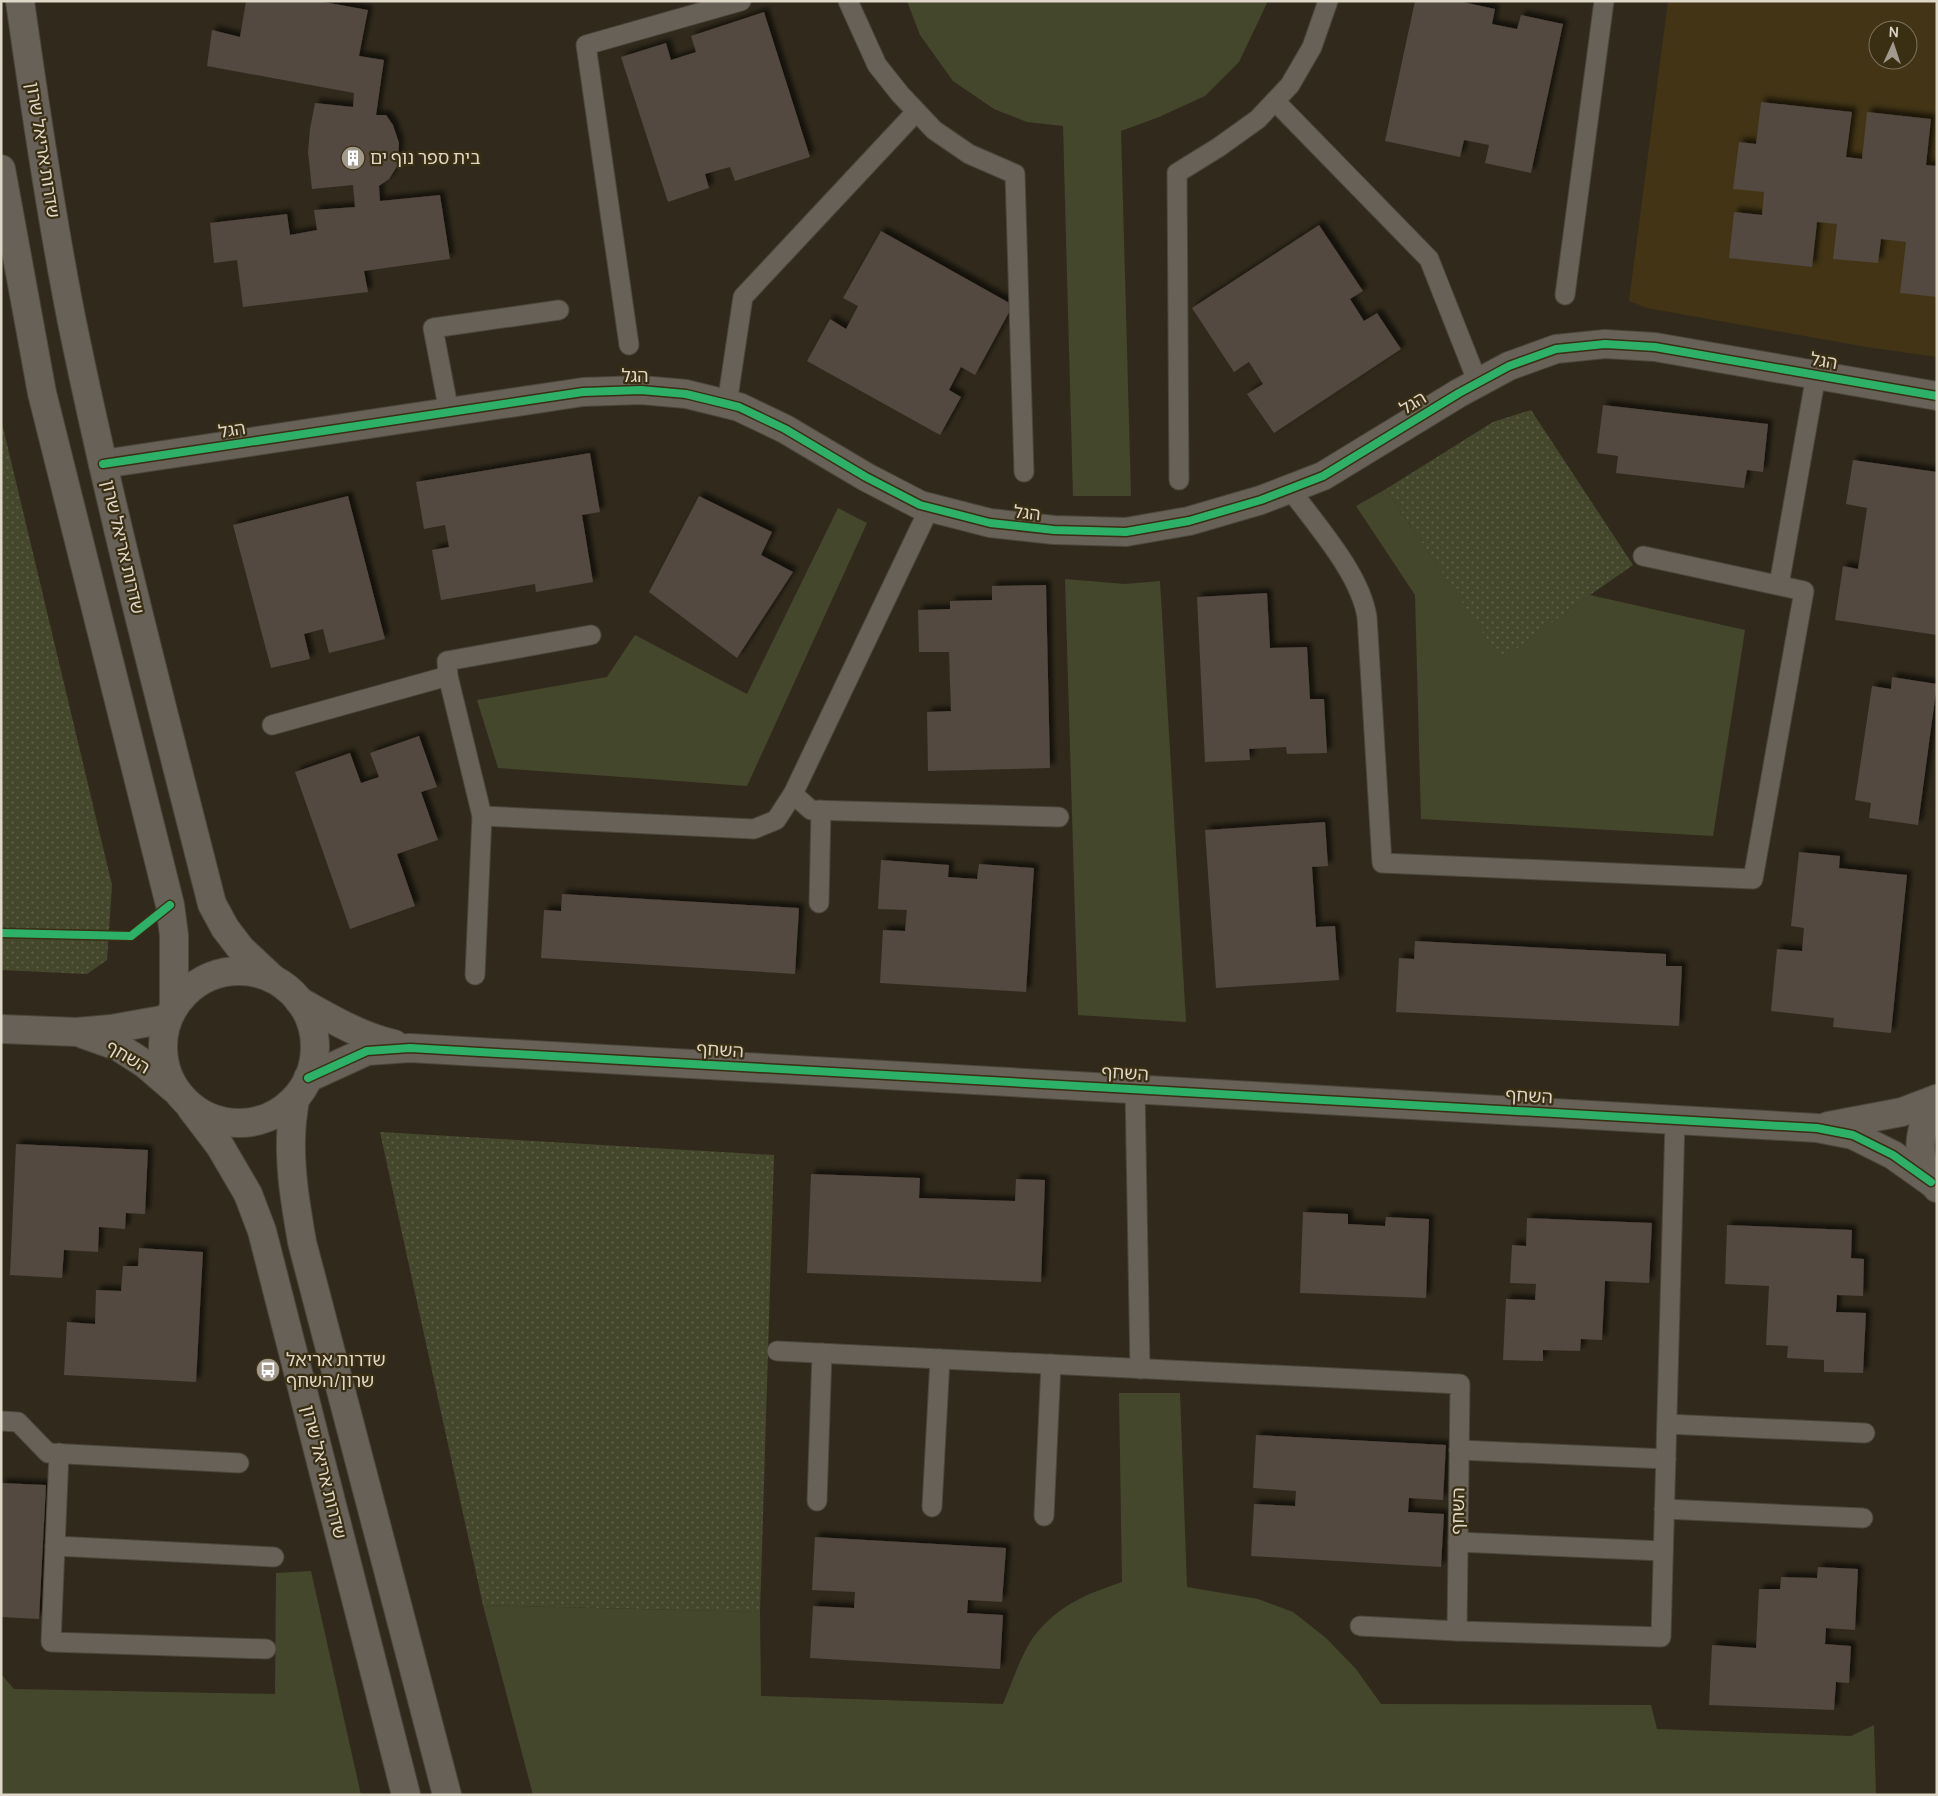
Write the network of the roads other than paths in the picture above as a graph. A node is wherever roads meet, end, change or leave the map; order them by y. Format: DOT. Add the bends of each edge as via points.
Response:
graph roads {
  1 [pos="20,1"];
  2 [pos="741,1"];
  3 [pos="848,1"];
  4 [pos="1328,1"];
  5 [pos="1604,1"];
  6 [pos="1275,101"];
  7 [pos="916,112"];
  8 [pos="1,169"];
  9 [pos="1565,295"];
  10 [pos="559,310"];
  11 [pos="629,346"];
  12 [pos="1816,375"];
  13 [pos="1478,383"];
  14 [pos="1937,396"];
  15 [pos="726,404"];
  16 [pos="450,412"];
  17 [pos="103,464"];
  18 [pos="1024,472"];
  19 [pos="1179,480"];
  20 [pos="1290,489"];
  21 [pos="930,507"];
  22 [pos="1643,556"];
  23 [pos="1779,585"];
  24 [pos="591,635"];
  25 [pos="448,676"];
  26 [pos="272,725"];
  27 [pos="793,794"];
  28 [pos="821,810"];
  29 [pos="482,816"];
  30 [pos="1059,817"];
  31 [pos="819,904"];
  32 [pos="475,975"];
  33 [pos="272,978"];
  34 [pos="299,1001"];
  35 [pos="171,1013"];
  36 [pos="1,1029"];
  37 [pos="77,1032"];
  38 [pos="410,1048"];
  39 [pos="302,1088"];
  40 [pos="1135,1089"];
  41 [pos="183,1098"];
  42 [pos="1936,1099"];
  43 [pos="1675,1120"];
  44 [pos="1817,1128"];
  45 [pos="1935,1186"];
  46 [pos="777,1351"];
  47 [pos="822,1354"];
  48 [pos="940,1359"];
  49 [pos="1051,1364"];
  50 [pos="1140,1369"];
  51 [pos="1,1421"];
  52 [pos="1667,1424"];
  53 [pos="1865,1433"];
  54 [pos="1459,1450"];
  55 [pos="59,1453"];
  56 [pos="1666,1459"];
  57 [pos="239,1463"];
  58 [pos="817,1501"];
  59 [pos="932,1507"];
  60 [pos="1664,1509"];
  61 [pos="1044,1516"];
  62 [pos="1863,1518"];
  63 [pos="1458,1542"];
  64 [pos="55,1546"];
  65 [pos="1663,1551"];
  66 [pos="274,1557"];
  67 [pos="1360,1626"];
  68 [pos="1457,1631"];
  69 [pos="266,1649"];
  70 [pos="406,1795"];
  71 [pos="447,1795"];
  1 -- 17 [label="street, שדרות אריאל שרון" via="56,232"];
  2 -- 11 [label="lane" via="586,45"];
  3 -- 7 [label="lane" via="877,65"];
  4 -- 6 [label="lane" via="1312,47 1290,85"];
  5 -- 9 [label="lane"];
  6 -- 13 [label="lane" via="1428,259"];
  6 -- 19 [label="lane" via="1258,119 1176,173"];
  7 -- 15 [label="lane" via="743,297"];
  7 -- 18 [label="lane" via="934,130 969,154 1015,174"];
  8 -- 35 [label="street" via="42,393 170,905 174,936"];
  10 -- 16 [label="lane" via="433,328"];
  12 -- 13 [label="street, הגל" via="1655,347 1605,344 1556,349 1510,366"];
  12 -- 14 [label="street, הגל"];
  12 -- 23 [label="lane"];
  13 -- 20 [label="street, הגל" via="1323,476"];
  15 -- 16 [label="street, הגל" via="686,394 641,390 583,392"];
  15 -- 21 [label="street, הגל" via="785,429 866,477"];
  16 -- 17 [label="street, הגל"];
  17 -- 33 [label="street, שדרות אריאל שרון" via="212,904 240,949"];
  20 -- 21 [label="street, הגל" via="1189,521 1126,532 990,524"];
  20 -- 23 [label="lane" via="1351,573 1364,600 1382,864 1752,879 1804,590"];
  21 -- 27 [label="lane"];
  22 -- 23 [label="lane"];
  24 -- 25 [label="lane" via="447,662"];
  25 -- 26 [label="lane"];
  25 -- 29 [label="lane"];
  27 -- 28 [label="lane" via="811,810"];
  27 -- 29 [label="lane" via="776,820 754,829"];
  28 -- 30 [label="lane"];
  28 -- 31 [label="lane"];
  29 -- 32 [label="lane"];
  33 -- 34 [label="street"];
  33 -- 35 [label="street" via="247,971 221,973 198,982"];
  34 -- 38 [label="street, השחף" via="378,1041"];
  34 -- 39 [label="street" via="309,1015 316,1040 314,1067"];
  35 -- 37 [label="street, השחף" via="111,1029"];
  35 -- 41 [label="street" via="162,1043 165,1067"];
  36 -- 37 [label="street, השחף"];
  37 -- 41 [label="street, השחף" via="117,1046 145,1064"];
  38 -- 39 [label="street, השחף" via="366,1051"];
  38 -- 40 [label="street, השחף"];
  39 -- 41 [label="street" via="284,1110 260,1121 236,1124 213,1119"];
  39 -- 71 [label="street, שדרות אריאל שרון" via="290,1136 295,1203 302,1242"];
  40 -- 43 [label="street, השחף"];
  40 -- 50 [label="lane"];
  41 -- 70 [label="street, שדרות אריאל שרון" via="220,1146 248,1194 262,1231"];
  42 -- 44 [label="street, השחף" via="1902,1112"];
  42 -- 45 [label="street" via="1925,1118 1920,1140 1922,1161"];
  43 -- 44 [label="street, השחף"];
  43 -- 52 [label="lane"];
  44 -- 45 [label="street, השחף" via="1854,1135 1893,1155"];
  46 -- 47 [label="lane, השחף"];
  47 -- 48 [label="lane, השחף"];
  47 -- 58 [label="lane"];
  48 -- 49 [label="lane, השחף"];
  48 -- 59 [label="lane"];
  49 -- 50 [label="lane, השחף"];
  49 -- 61 [label="lane"];
  50 -- 54 [label="lane, השחף" via="1460,1384"];
  51 -- 55 [label="lane" via="18,1422 48,1452"];
  52 -- 53 [label="lane"];
  52 -- 56 [label="lane"];
  54 -- 56 [label="lane"];
  54 -- 63 [label="lane, השחף"];
  55 -- 57 [label="lane"];
  55 -- 64 [label="lane"];
  56 -- 60 [label="lane"];
  60 -- 62 [label="lane"];
  60 -- 65 [label="lane"];
  63 -- 65 [label="lane"];
  63 -- 68 [label="lane, השחף"];
  64 -- 66 [label="lane"];
  64 -- 69 [label="lane" via="51,1642"];
  65 -- 68 [label="lane" via="1661,1637"];
  67 -- 68 [label="lane"];
}
